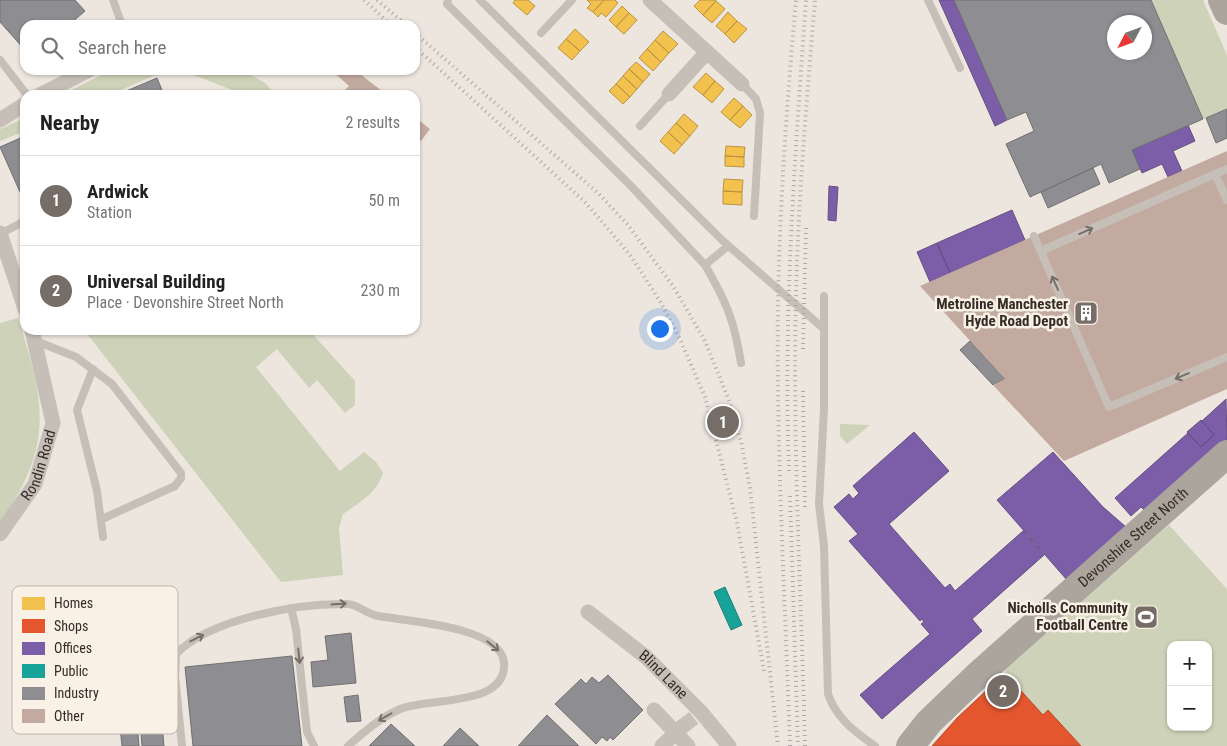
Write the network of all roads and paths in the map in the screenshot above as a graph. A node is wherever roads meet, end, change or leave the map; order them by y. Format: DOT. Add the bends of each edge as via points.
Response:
graph roads {
  1 [pos="113,0"];
  2 [pos="480,0"];
  3 [pos="572,0"];
  4 [pos="650,0"];
  5 [pos="928,0"];
  6 [pos="1222,0"];
  7 [pos="446,1"];
  8 [pos="1227,12"];
  9 [pos="120,20"];
  10 [pos="541,33"];
  11 [pos="707,52"];
  12 [pos="0,60"];
  13 [pos="960,68"];
  14 [pos="79,75"];
  15 [pos="742,84"];
  16 [pos="23,90"];
  17 [pos="50,90"];
  18 [pos="669,94"];
  19 [pos="20,107"];
  20 [pos="0,120"];
  21 [pos="640,126"];
  22 [pos="1227,168"];
  23 [pos="1215,174"];
  24 [pos="1223,181"];
  25 [pos="1227,200"];
  26 [pos="754,216"];
  27 [pos="20,223"];
  28 [pos="0,233"];
  29 [pos="1034,236"];
  30 [pos="728,246"];
  31 [pos="1041,251"];
  32 [pos="705,265"];
  33 [pos="20,294"];
  34 [pos="824,296"];
  35 [pos="823,328"];
  36 [pos="34,336"];
  37 [pos="1227,357"];
  38 [pos="742,363"];
  39 [pos="93,369"];
  40 [pos="1227,454"];
  41 [pos="102,519"];
  42 [pos="0,534"];
  43 [pos="103,537"];
  44 [pos="291,608"];
  45 [pos="588,612"];
  46 [pos="178,652"];
  47 [pos="654,710"];
  48 [pos="178,711"];
  49 [pos="679,730"];
  50 [pos="182,746"];
  51 [pos="314,746"];
  52 [pos="348,746"];
  53 [pos="662,746"];
  54 [pos="688,746"];
  55 [pos="729,746"];
  56 [pos="875,746"];
  57 [pos="910,746"];
  1 -- 9 [label="lane"];
  2 -- 30 [label="lane"];
  3 -- 10 [label="lane"];
  4 -- 11 [label="street"];
  5 -- 13 [label="lane"];
  6 -- 8 [label="highway"];
  7 -- 32 [label="lane" via="631,186"];
  11 -- 15 [label="street"];
  11 -- 18 [label="street"];
  12 -- 16 [label="lane"];
  14 -- 17 [label="street"];
  15 -- 26 [label="lane" via="756,99 760,113"];
  18 -- 21 [label="lane"];
  19 -- 20 [label="street"];
  22 -- 23 [label="lane"];
  23 -- 24 [label="lane"];
  31 -- 23 [label="lane, one-way"];
  24 -- 25 [label="lane"];
  27 -- 28 [label="lane"];
  28 -- 33 [label="street"];
  29 -- 31 [label="lane"];
  30 -- 32 [label="lane"];
  30 -- 35 [label="lane"];
  37 -- 31 [label="lane, one-way" via="1109,407"];
  32 -- 38 [label="lane" via="726,301"];
  34 -- 35 [label="lane"];
  35 -- 56 [label="lane" via="824,409 819,504 824,546 828,694 831,704 844,721"];
  36 -- 39 [label="lane"];
  36 -- 42 [label="street, Rondin Road" via="53,423 35,484"];
  39 -- 41 [label="lane" via="77,410"];
  39 -- 41 [label="lane" via="112,384 181,473 175,486"];
  40 -- 57 [label="highway, Devonshire Street North" via="977,676 929,722"];
  41 -- 43 [label="lane"];
  46 -- 44 [label="lane, one-way" via="209,632"];
  44 -- 51 [label="lane, one-way" via="307,732"];
  44 -- 52 [label="lane, one-way" via="350,603 375,616 450,626 480,637 498,649 504,659 504,673 481,694 402,708 368,728"];
  45 -- 55 [label="street, Blind Lane" via="646,657"];
  47 -- 49 [label="street"];
  50 -- 48 [label="lane, one-way"];
  49 -- 53 [label="street"];
  49 -- 54 [label="street"];
}
